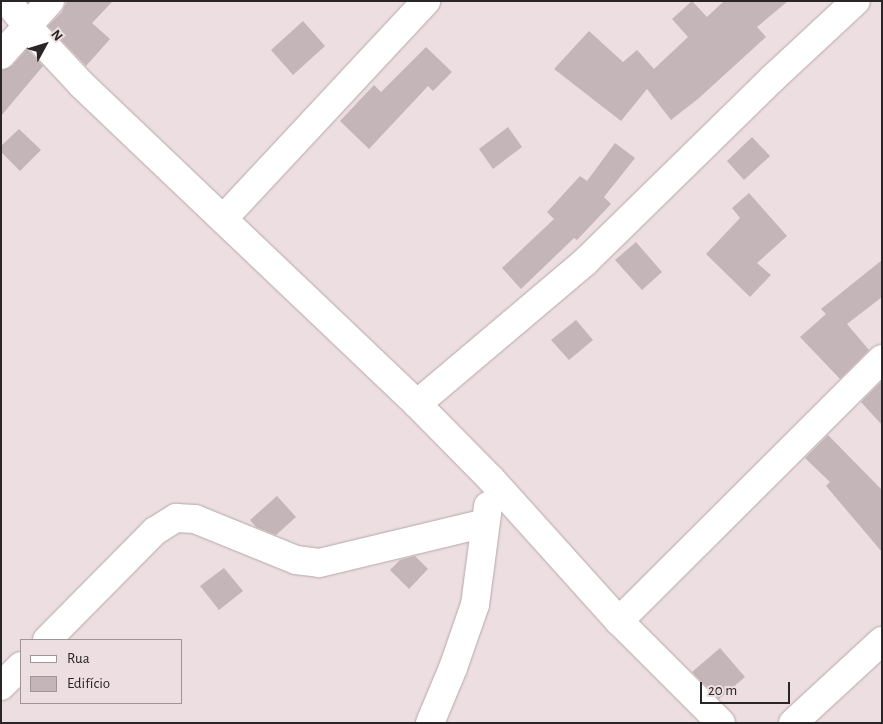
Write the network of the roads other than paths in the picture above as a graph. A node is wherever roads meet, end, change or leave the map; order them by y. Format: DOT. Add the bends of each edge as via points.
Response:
graph roads {
  1 [pos="7,1"];
  2 [pos="50,1"];
  3 [pos="426,1"];
  4 [pos="856,1"];
  5 [pos="27,26"];
  6 [pos="1,55"];
  7 [pos="224,219"];
  8 [pos="882,359"];
  9 [pos="417,404"];
  10 [pos="491,480"];
  11 [pos="485,523"];
  12 [pos="619,621"];
  13 [pos="48,639"];
  14 [pos="882,640"];
  15 [pos="20,667"];
  16 [pos="1,686"];
  17 [pos="430,723"];
  18 [pos="721,723"];
  19 [pos="793,723"];
  1 -- 5 [label="street"];
  2 -- 5 [label="street"];
  3 -- 7 [label="street"];
  4 -- 9 [label="street" via="585,262"];
  5 -- 6 [label="street"];
  5 -- 7 [label="street" via="88,91"];
  7 -- 9 [label="street"];
  8 -- 12 [label="street"];
  9 -- 10 [label="street"];
  10 -- 11 [label="street"];
  10 -- 12 [label="street"];
  11 -- 13 [label="street" via="318,563 296,560 195,519 176,518 155,532"];
  11 -- 17 [label="street" via="475,605"];
  12 -- 18 [label="street"];
  14 -- 19 [label="street"];
  15 -- 16 [label="street"];
}
